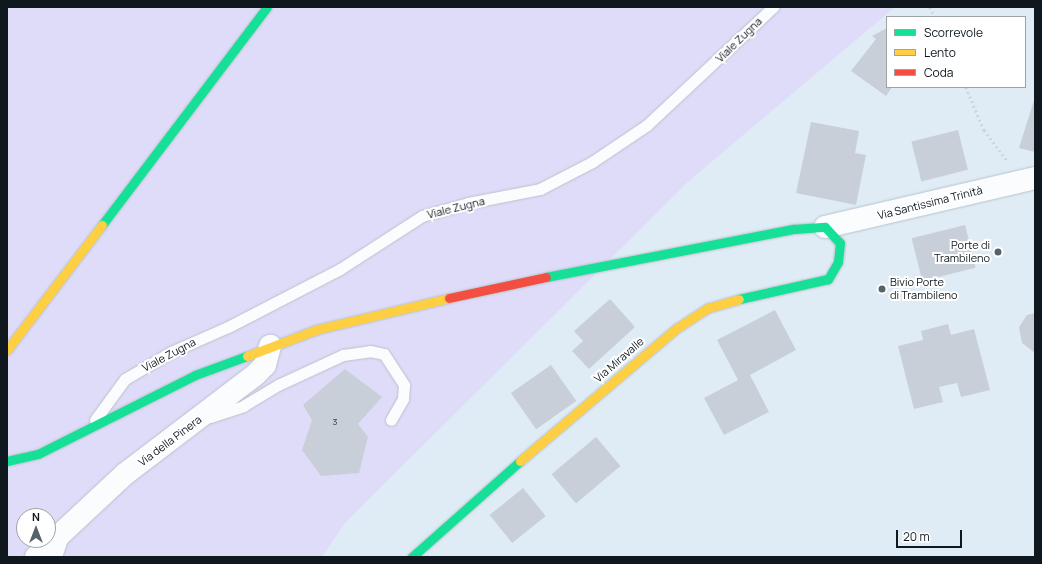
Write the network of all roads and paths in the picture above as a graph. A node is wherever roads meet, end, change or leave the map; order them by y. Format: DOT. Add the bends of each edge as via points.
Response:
graph roads {
  1 [pos="266,7"];
  2 [pos="773,7"];
  3 [pos="930,7"];
  4 [pos="934,16"];
  5 [pos="966,88"];
  6 [pos="1031,178"];
  7 [pos="825,228"];
  8 [pos="270,346"];
  9 [pos="7,350"];
  10 [pos="391,420"];
  11 [pos="197,421"];
  12 [pos="91,426"];
  13 [pos="7,461"];
  14 [pos="64,533"];
  15 [pos="36,557"];
  16 [pos="56,557"];
  17 [pos="412,557"];
  1 -- 9 [label="street"];
  2 -- 12 [label="lane, Viale Zugna" via="647,125 592,162 540,189 468,203 422,216 340,269 228,327 171,352 126,379"];
  3 -- 4 [label="path"];
  5 -- 6 [label="path" via="984,130 1006,161"];
  6 -- 7 [label="street, Via Santissima Trinità"];
  7 -- 8 [label="street, Viale Zugna" via="794,229 495,287 318,329"];
  7 -- 17 [label="street, Via Miravalle" via="840,243 838,262 828,279 764,292 708,308 677,328 448,522"];
  8 -- 11 [label="street, Via della Pinera" via="265,365"];
  8 -- 12 [label="street, Viale Zugna" via="195,374"];
  10 -- 11 [label="lane" via="403,399 404,385 384,354 370,351 343,355 278,385 243,406"];
  11 -- 14 [label="street, Via della Pinera" via="125,474"];
  12 -- 13 [label="street, Viale Zugna" via="38,454"];
  14 -- 15 [label="street"];
  14 -- 16 [label="lane"];
}
